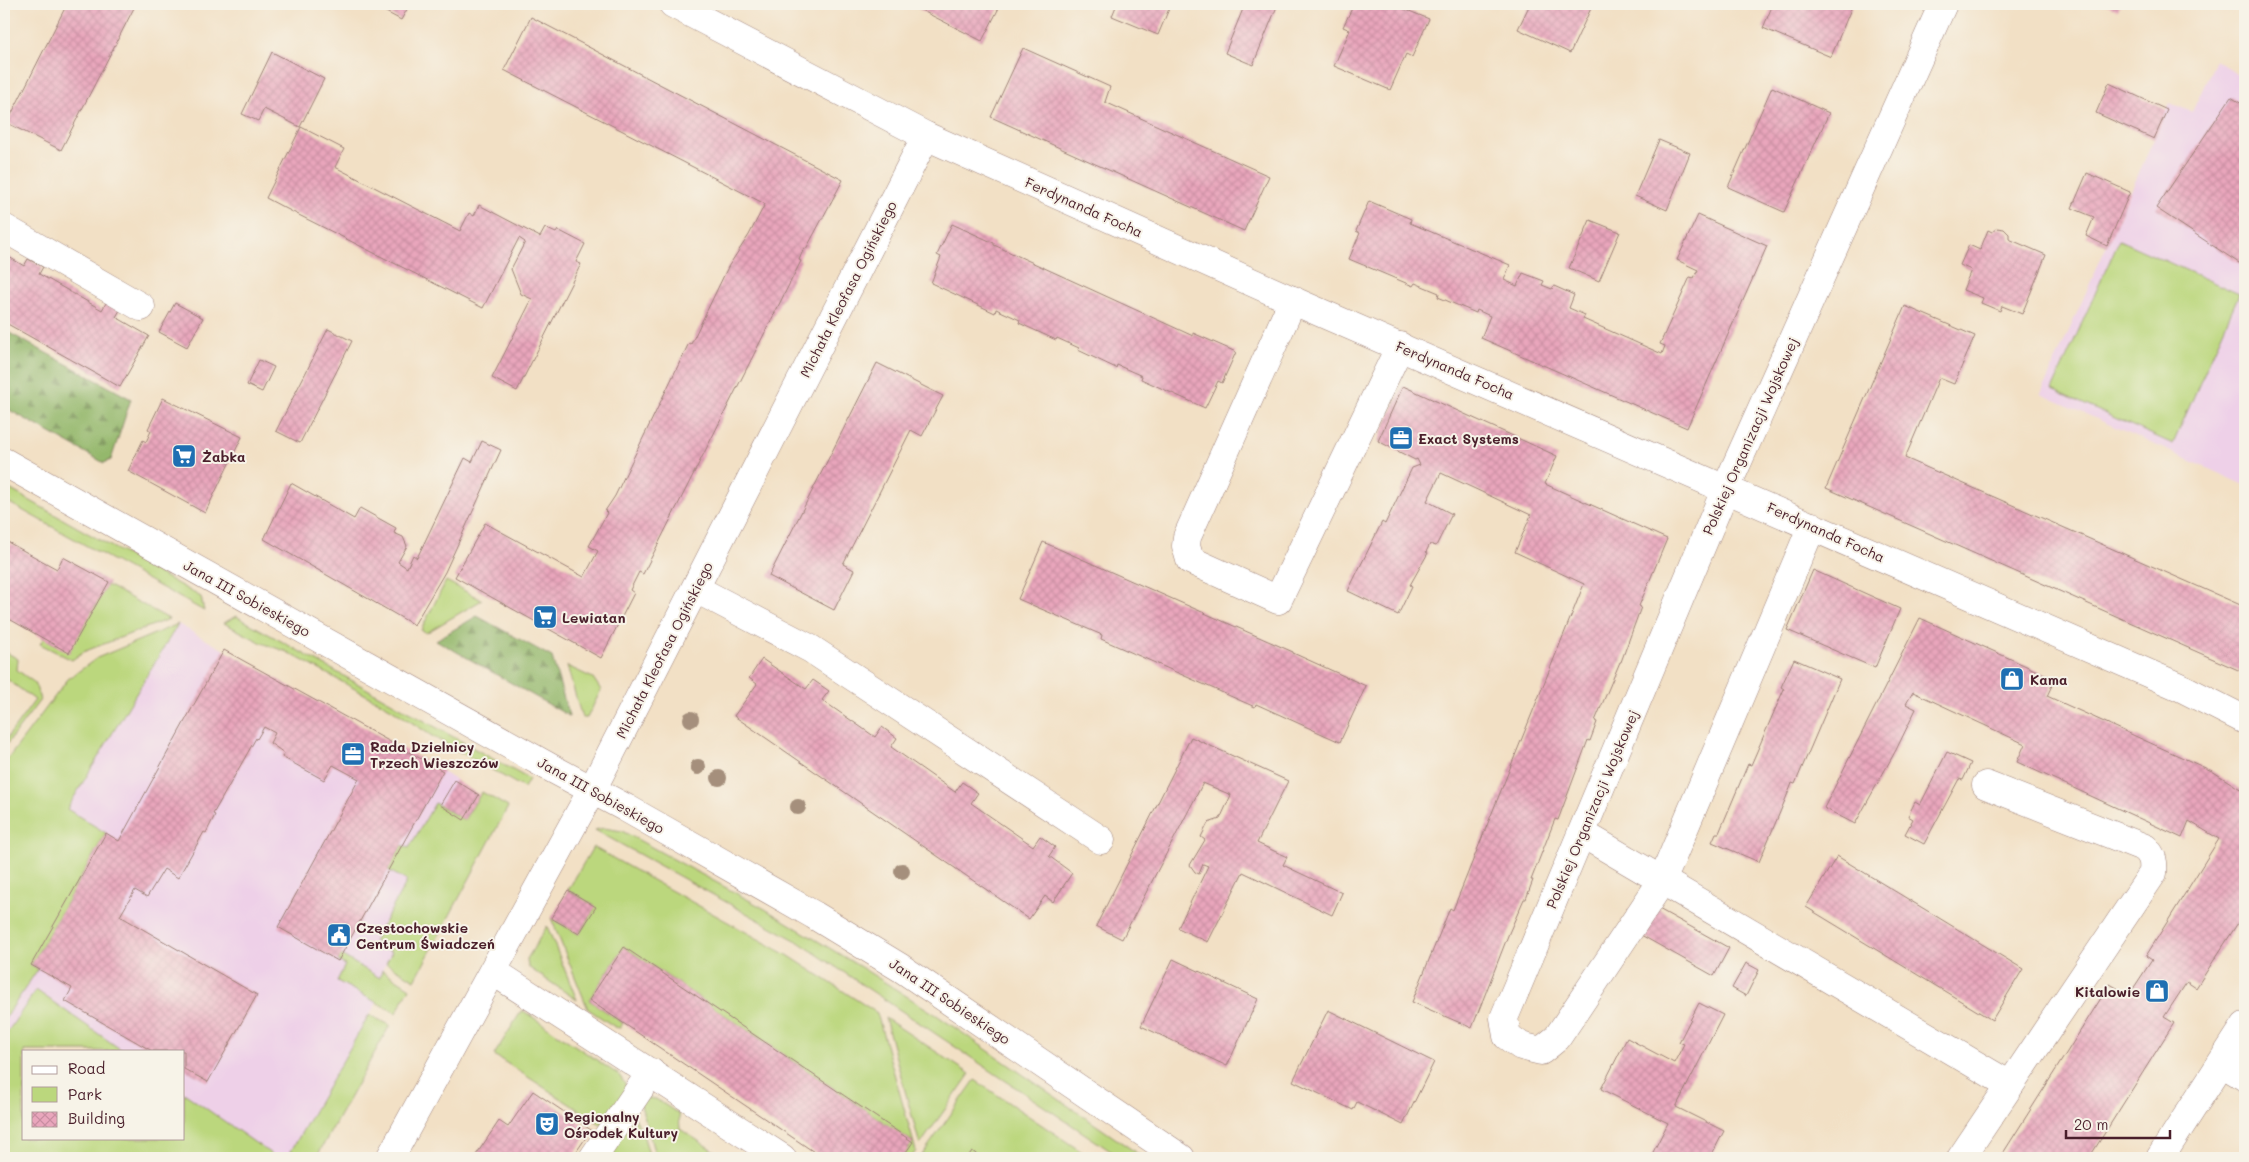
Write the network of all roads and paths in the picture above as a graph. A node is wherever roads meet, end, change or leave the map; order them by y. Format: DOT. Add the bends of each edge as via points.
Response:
graph roads {
  1 [pos="672,4"];
  2 [pos="1943,4"];
  3 [pos="926,136"];
  4 [pos="4,228"];
  5 [pos="1293,300"];
  6 [pos="140,307"];
  7 [pos="1400,346"];
  8 [pos="4,462"];
  9 [pos="1726,488"];
  10 [pos="1812,526"];
  11 [pos="696,589"];
  12 [pos="2245,720"];
  13 [pos="1986,785"];
  14 [pos="592,790"];
  15 [pos="1583,834"];
  16 [pos="1101,840"];
  17 [pos="1662,881"];
  18 [pos="494,972"];
  19 [pos="2245,1026"];
  20 [pos="2222,1063"];
  21 [pos="651,1072"];
  22 [pos="2245,1077"];
  23 [pos="2010,1085"];
  24 [pos="390,1158"];
  25 [pos="593,1158"];
  26 [pos="782,1158"];
  27 [pos="1181,1158"];
  28 [pos="1961,1158"];
  29 [pos="2160,1158"];
  1 -- 3 [label="street, Ferdynanda Focha"];
  2 -- 9 [label="street, Polskiej Organizacji Wojskowej"];
  3 -- 5 [label="street, Ferdynanda Focha"];
  3 -- 11 [label="street, Michała Kleofasa Ogińskiego"];
  4 -- 6 [label="street"];
  5 -- 7 [label="street, Ferdynanda Focha"];
  5 -- 7 [label="street" via="1187,537 1186,546 1190,560 1278,600"];
  7 -- 9 [label="street, Ferdynanda Focha"];
  8 -- 14 [label="street, Jana III Sobieskiego"];
  9 -- 10 [label="street, Ferdynanda Focha"];
  9 -- 15 [label="street, Polskiej Organizacji Wojskowej"];
  10 -- 12 [label="street, Ferdynanda Focha" via="2182,688"];
  10 -- 17 [label="street, Polskiej Organizacji Wojskowej"];
  11 -- 14 [label="street, Michała Kleofasa Ogińskiego"];
  11 -- 16 [label="street" via="811,649"];
  13 -- 23 [label="street" via="2145,848 2154,862 2153,873"];
  14 -- 18 [label="street, Michała Kleofasa Ogińskiego"];
  14 -- 27 [label="street, Jana III Sobieskiego" via="814,915 900,968"];
  15 -- 17 [label="street"];
  15 -- 17 [label="street, Polskiej Organizacji Wojskowej" via="1504,1018 1507,1036 1521,1046 1541,1051 1557,1038"];
  17 -- 23 [label="street"];
  18 -- 21 [label="street"];
  18 -- 24 [label="street, Michała Kleofasa Ogińskiego"];
  19 -- 20 [label="street"];
  20 -- 22 [label="street"];
  20 -- 29 [label="street"];
  21 -- 25 [label="street"];
  21 -- 26 [label="street"];
  23 -- 28 [label="street"];
}
